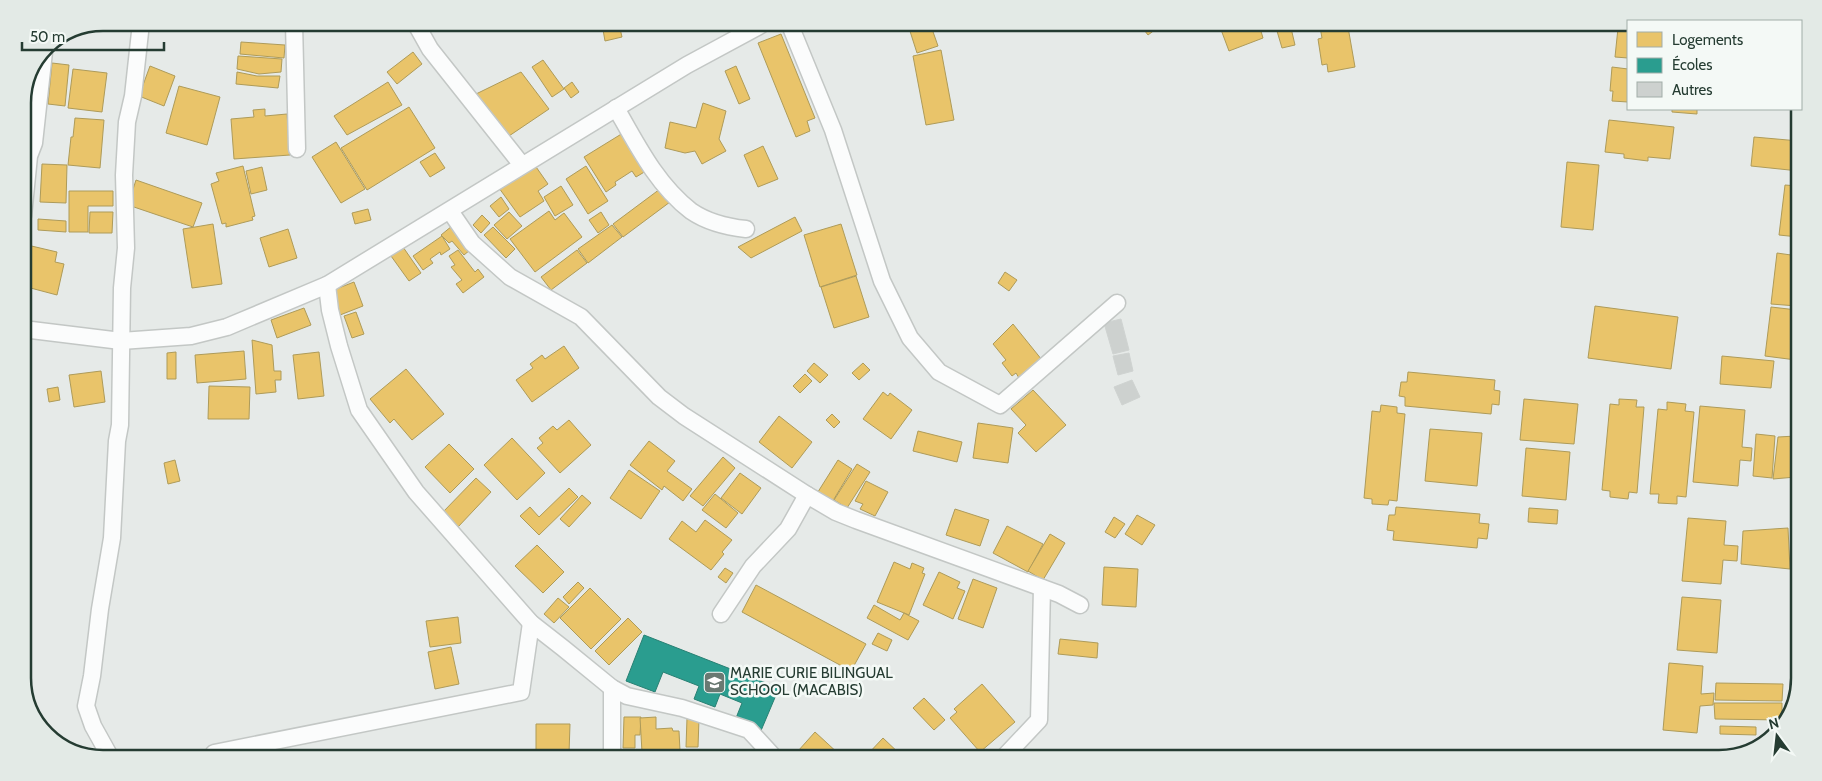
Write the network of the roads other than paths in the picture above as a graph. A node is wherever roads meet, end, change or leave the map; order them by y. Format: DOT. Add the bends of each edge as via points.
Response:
graph roads {
  1 [pos="140,31"];
  2 [pos="294,31"];
  3 [pos="420,31"];
  4 [pos="750,31"];
  5 [pos="792,31"];
  6 [pos="43,65"];
  7 [pos="616,108"];
  8 [pos="31,149"];
  9 [pos="297,149"];
  10 [pos="522,165"];
  11 [pos="450,211"];
  12 [pos="746,229"];
  13 [pos="327,285"];
  14 [pos="1116,303"];
  15 [pos="31,330"];
  16 [pos="121,341"];
  17 [pos="807,495"];
  18 [pos="1042,588"];
  19 [pos="1080,605"];
  20 [pos="721,614"];
  21 [pos="530,623"];
  22 [pos="612,688"];
  23 [pos="106,750"];
  24 [pos="229,750"];
  25 [pos="612,750"];
  26 [pos="768,750"];
  27 [pos="1011,750"];
  1 -- 16 [label="street" via="127,122"];
  2 -- 9 [label="street"];
  3 -- 10 [label="street" via="430,49"];
  4 -- 7 [label="street"];
  5 -- 14 [label="street" via="833,130 882,280 910,338 938,372 1000,405"];
  6 -- 8 [label="street"];
  7 -- 10 [label="street"];
  7 -- 12 [label="street" via="660,180 692,211 727,226"];
  10 -- 11 [label="street"];
  11 -- 13 [label="street"];
  11 -- 17 [label="street" via="472,244 510,276 582,317 659,397 704,430"];
  13 -- 16 [label="street" via="226,327 192,336"];
  13 -- 21 [label="street" via="339,346 360,410 416,492"];
  15 -- 16 [label="street"];
  16 -- 23 [label="street" via="120,426 112,538 86,706"];
  17 -- 18 [label="street" via="856,520"];
  17 -- 20 [label="street" via="788,528 753,566"];
  18 -- 19 [label="street"];
  18 -- 27 [label="street" via="1039,720"];
  21 -- 22 [label="street"];
  21 -- 24 [label="street" via="521,692"];
  22 -- 25 [label="street"];
  22 -- 26 [label="street" via="627,696 682,708 750,730"];
}
